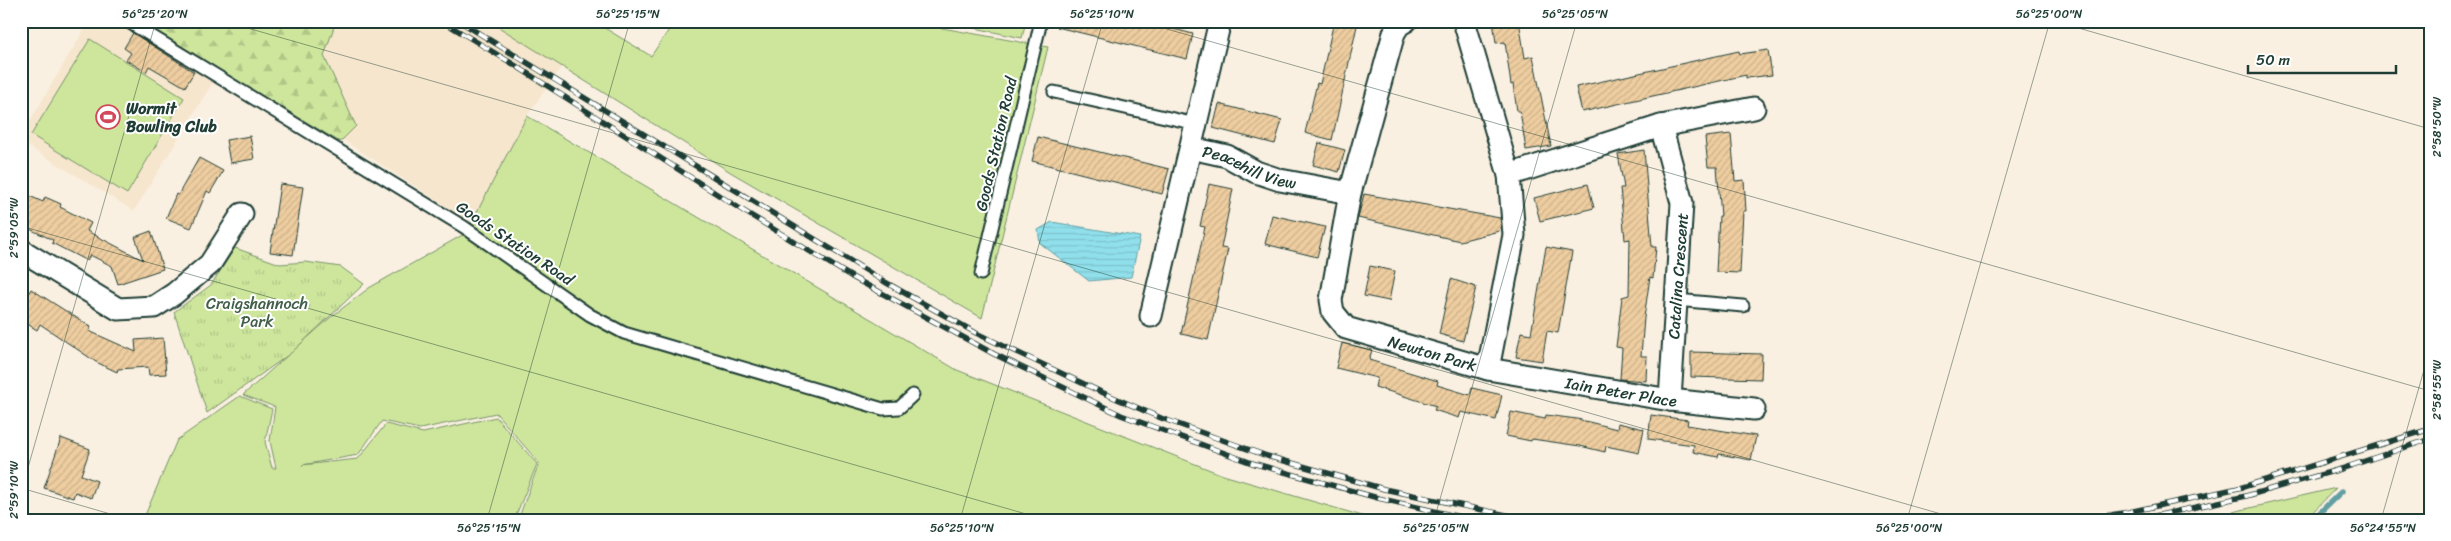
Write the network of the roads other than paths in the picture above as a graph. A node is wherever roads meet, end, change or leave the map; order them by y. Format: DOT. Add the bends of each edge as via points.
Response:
graph roads {
  1 [pos="127,21"];
  2 [pos="1041,21"];
  3 [pos="1406,21"];
  4 [pos="1464,21"];
  5 [pos="1216,22"];
  6 [pos="1054,92"];
  7 [pos="1754,108"];
  8 [pos="1196,124"];
  9 [pos="1661,126"];
  10 [pos="1190,148"];
  11 [pos="1509,175"];
  12 [pos="1350,193"];
  13 [pos="242,214"];
  14 [pos="21,250"];
  15 [pos="982,274"];
  16 [pos="1676,300"];
  17 [pos="1743,306"];
  18 [pos="1151,316"];
  19 [pos="1488,369"];
  20 [pos="913,395"];
  21 [pos="1670,400"];
  22 [pos="1754,409"];
  1 -- 20 [label="lane, Goods Station Road" via="464,227 590,315 624,333 883,409 899,408"];
  2 -- 15 [label="lane, Goods Station Road"];
  3 -- 12 [label="street, Newton Park" via="1394,33"];
  4 -- 11 [label="street, Newton Park"];
  5 -- 8 [label="street, Peacehill View"];
  6 -- 8 [label="lane"];
  7 -- 9 [label="street"];
  8 -- 10 [label="street, Peacehill View"];
  9 -- 11 [label="street"];
  9 -- 16 [label="street, Catalina Crescent" via="1682,203"];
  10 -- 12 [label="street, Peacehill View" via="1227,156 1256,172 1280,180"];
  10 -- 18 [label="street"];
  11 -- 19 [label="street, Newton Park" via="1514,235"];
  12 -- 19 [label="street, Newton Park" via="1331,300 1338,319 1346,328"];
  13 -- 14 [label="street" via="210,264 154,307 118,308"];
  16 -- 17 [label="lane"];
  16 -- 21 [label="street, Catalina Crescent"];
  19 -- 21 [label="street, Iain Peter Place"];
  21 -- 22 [label="street, Iain Peter Place"];
}
